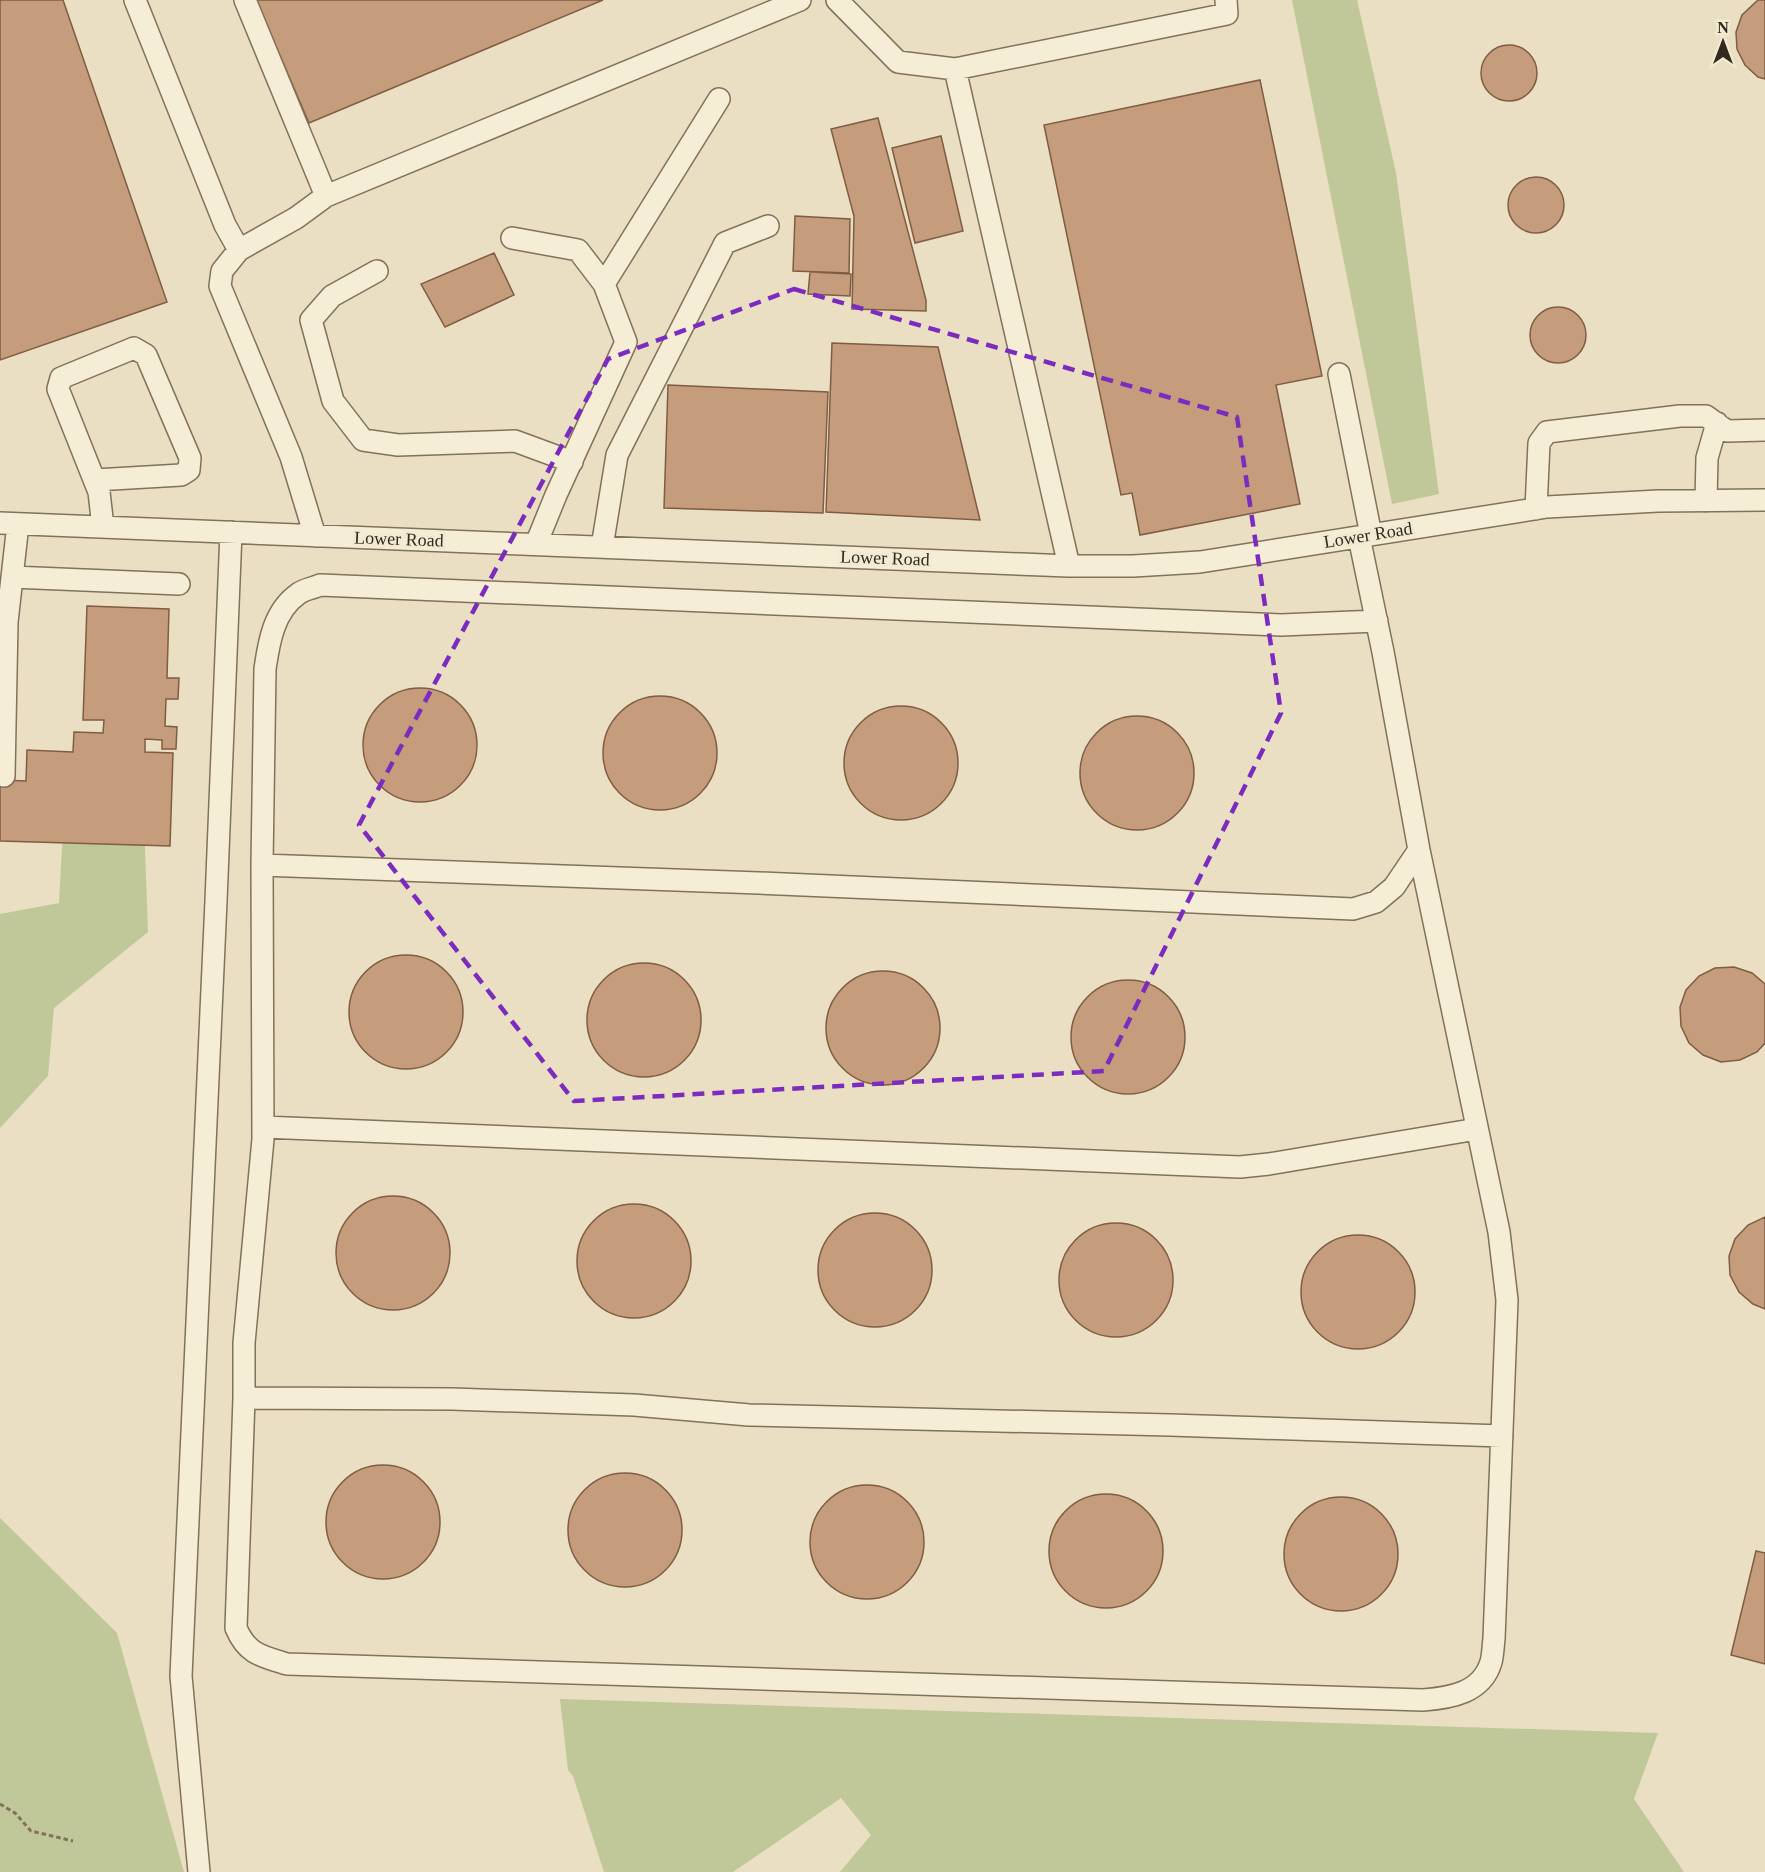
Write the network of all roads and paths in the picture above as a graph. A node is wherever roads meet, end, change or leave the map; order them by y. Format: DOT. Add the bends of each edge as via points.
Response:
graph roads {
  1 [pos="135,0"];
  2 [pos="245,0"];
  3 [pos="800,0"];
  4 [pos="837,0"];
  5 [pos="1226,0"];
  6 [pos="955,69"];
  7 [pos="719,99"];
  8 [pos="326,196"];
  9 [pos="768,226"];
  10 [pos="512,238"];
  11 [pos="239,250"];
  12 [pos="377,271"];
  13 [pos="604,284"];
  14 [pos="1340,374"];
  15 [pos="1717,423"];
  16 [pos="1765,430"];
  17 [pos="572,462"];
  18 [pos="94,480"];
  19 [pos="1765,500"];
  20 [pos="1706,501"];
  21 [pos="1536,509"];
  22 [pos="9,523"];
  23 [pos="103,527"];
  24 [pos="231,532"];
  25 [pos="315,536"];
  26 [pos="1365,536"];
  27 [pos="536,544"];
  28 [pos="602,547"];
  29 [pos="1069,566"];
  30 [pos="12,577"];
  31 [pos="179,584"];
  32 [pos="1377,621"];
  33 [pos="4,776"];
  34 [pos="1419,850"];
  35 [pos="262,865"];
  36 [pos="263,1126"];
  37 [pos="1477,1130"];
  38 [pos="244,1398"];
  39 [pos="1502,1436"];
  40 [pos="0,1804"];
  41 [pos="73,1841"];
  42 [pos="199,1872"];
  1 -- 11 [label="street" via="225,225"];
  2 -- 8 [label="street"];
  3 -- 8 [label="street"];
  4 -- 6 [label="street" via="898,62"];
  5 -- 6 [label="street" via="1227,14"];
  6 -- 29 [label="street"];
  7 -- 13 [label="street"];
  8 -- 11 [label="street"];
  9 -- 28 [label="street" via="725,243 617,455"];
  10 -- 13 [label="street" via="578,250"];
  11 -- 25 [label="street" via="222,271 220,286 291,457"];
  12 -- 17 [label="street" via="332,296 311,320 333,401 363,440 398,445 515,441"];
  13 -- 17 [label="street" via="626,342"];
  14 -- 26 [label="street"];
  15 -- 16 [label="street" via="1727,431"];
  15 -- 20 [label="street" via="1707,458"];
  15 -- 21 [label="street" via="1706,416 1680,416 1547,432 1539,443"];
  17 -- 27 [label="street"];
  18 -- 18 [label="street" via="58,389 61,378 134,348 146,355 190,458 189,470 182,475"];
  18 -- 23 [label="street"];
  19 -- 20 [label="street, Lower Road"];
  20 -- 21 [label="street, Lower Road" via="1598,503"];
  21 -- 26 [label="street, Lower Road"];
  22 -- 23 [label="street, Lower Road"];
  22 -- 30 [label="street"];
  23 -- 24 [label="street, Lower Road"];
  24 -- 25 [label="street, Lower Road"];
  24 -- 42 [label="street" via="181,1676"];
  25 -- 27 [label="street, Lower Road"];
  26 -- 29 [label="street, Lower Road" via="1200,562"];
  26 -- 32 [label="street"];
  27 -- 28 [label="street, Lower Road"];
  28 -- 29 [label="street, Lower Road"];
  30 -- 31 [label="street"];
  30 -- 33 [label="street" via="7,622"];
  32 -- 34 [label="street"];
  32 -- 35 [label="street" via="1281,625 320,585 299,593 281,613 269,639 265,669"];
  34 -- 35 [label="street" via="1394,887 1376,902 1353,909"];
  34 -- 37 [label="street"];
  35 -- 36 [label="street"];
  36 -- 37 [label="street" via="1240,1167"];
  36 -- 38 [label="street" via="244,1343"];
  37 -- 39 [label="street" via="1505,1271"];
  38 -- 39 [label="street" via="634,1405 749,1415"];
  38 -- 39 [label="street" via="236,1628 251,1651 287,1664 1411,1700 1448,1699 1467,1691 1491,1663"];
  40 -- 41 [label="path" via="31,1831"];
}
